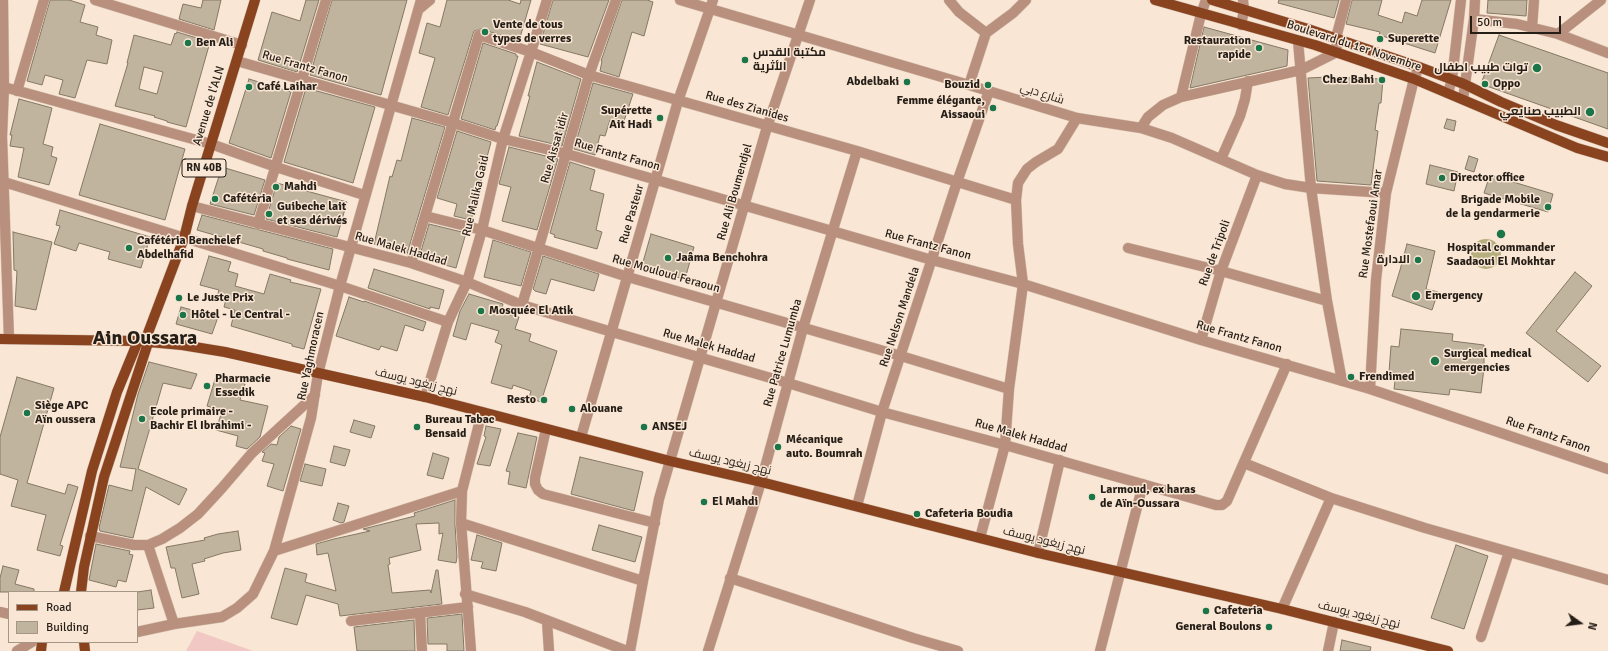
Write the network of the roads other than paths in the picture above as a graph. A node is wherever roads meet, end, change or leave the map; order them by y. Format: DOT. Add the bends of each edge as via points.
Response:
graph roads {
  1 [pos="3,0"];
  2 [pos="44,0"];
  3 [pos="95,0"];
  4 [pos="255,0"];
  5 [pos="326,0"];
  6 [pos="430,0"];
  7 [pos="547,0"];
  8 [pos="616,0"];
  9 [pos="680,0"];
  10 [pos="810,0"];
  11 [pos="949,0"];
  12 [pos="1026,0"];
  13 [pos="1155,0"];
  14 [pos="1206,0"];
  15 [pos="1212,0"];
  16 [pos="1346,0"];
  17 [pos="1461,0"];
  18 [pos="1475,0"];
  19 [pos="1534,0"];
  20 [pos="1601,0"];
  21 [pos="419,5"];
  22 [pos="711,5"];
  23 [pos="1243,5"];
  24 [pos="1201,14"];
  25 [pos="1474,20"];
  26 [pos="1241,25"];
  27 [pos="1532,28"];
  28 [pos="986,33"];
  29 [pos="1558,34"];
  30 [pos="799,35"];
  31 [pos="1336,38"];
  32 [pos="1298,41"];
  33 [pos="242,45"];
  34 [pos="531,52"];
  35 [pos="1337,52"];
  36 [pos="1608,53"];
  37 [pos="237,61"];
  38 [pos="1419,67"];
  39 [pos="1301,70"];
  40 [pos="589,75"];
  41 [pos="301,79"];
  42 [pos="1414,79"];
  43 [pos="1452,79"];
  44 [pos="1248,81"];
  45 [pos="1464,84"];
  46 [pos="970,85"];
  47 [pos="4,87"];
  48 [pos="17,91"];
  49 [pos="989,91"];
  50 [pos="1448,93"];
  51 [pos="1181,97"];
  52 [pos="1463,99"];
  53 [pos="678,101"];
  54 [pos="392,106"];
  55 [pos="1077,118"];
  56 [pos="453,123"];
  57 [pos="767,127"];
  58 [pos="1141,128"];
  59 [pos="502,139"];
  60 [pos="1608,143"];
  61 [pos="211,144"];
  62 [pos="857,151"];
  63 [pos="567,154"];
  64 [pos="1608,157"];
  65 [pos="1221,159"];
  66 [pos="276,167"];
  67 [pos="1257,175"];
  68 [pos="3,176"];
  69 [pos="656,180"];
  70 [pos="957,182"];
  71 [pos="1311,188"];
  72 [pos="1386,193"];
  73 [pos="364,195"];
  74 [pos="1016,200"];
  75 [pos="192,206"];
  76 [pos="744,206"];
  77 [pos="425,216"];
  78 [pos="258,224"];
  79 [pos="482,230"];
  80 [pos="832,232"];
  81 [pos="184,238"];
  82 [pos="350,248"];
  83 [pos="1128,248"];
  84 [pos="539,250"];
  85 [pos="932,260"];
  86 [pos="411,263"];
  87 [pos="1221,271"];
  88 [pos="628,277"];
  89 [pos="467,282"];
  90 [pos="1023,284"];
  91 [pos="340,286"];
  92 [pos="1327,301"];
  93 [pos="716,303"];
  94 [pos="522,305"];
  95 [pos="448,322"];
  96 [pos="804,328"];
  97 [pos="612,332"];
  98 [pos="4,339"];
  99 [pos="145,339"];
  100 [pos="1201,340"];
  101 [pos="901,356"];
  102 [pos="700,357"];
  103 [pos="1287,364"];
  104 [pos="318,374"];
  105 [pos="1342,381"];
  106 [pos="788,383"];
  107 [pos="1009,389"];
  108 [pos="1370,389"];
  109 [pos="315,395"];
  110 [pos="424,397"];
  111 [pos="482,412"];
  112 [pos="882,412"];
  113 [pos="546,429"];
  114 [pos="581,437"];
  115 [pos="1005,445"];
  116 [pos="1060,460"];
  117 [pos="670,461"];
  118 [pos="1244,462"];
  119 [pos="1608,469"];
  120 [pos="761,482"];
  121 [pos="1143,484"];
  122 [pos="462,491"];
  123 [pos="1331,498"];
  124 [pos="857,506"];
  125 [pos="461,523"];
  126 [pos="654,523"];
  127 [pos="90,536"];
  128 [pos="980,538"];
  129 [pos="148,545"];
  130 [pos="274,551"];
  131 [pos="1509,552"];
  132 [pos="1038,553"];
  133 [pos="1120,573"];
  134 [pos="730,578"];
  135 [pos="1608,580"];
  136 [pos="643,581"];
  137 [pos="64,591"];
  138 [pos="81,591"];
  139 [pos="465,594"];
  140 [pos="468,607"];
  141 [pos="1282,609"];
  142 [pos="420,613"];
  143 [pos="547,620"];
  144 [pos="351,621"];
  145 [pos="1334,622"];
  146 [pos="174,624"];
  147 [pos="138,632"];
  148 [pos="1481,637"];
  149 [pos="30,643"];
  150 [pos="17,651"];
  151 [pos="422,651"];
  152 [pos="471,651"];
  153 [pos="549,651"];
  154 [pos="627,651"];
  155 [pos="630,651"];
  156 [pos="708,651"];
  157 [pos="958,651"];
  158 [pos="1100,651"];
  159 [pos="1328,651"];
  160 [pos="1448,651"];
  1 -- 47 [label="street"];
  2 -- 48 [label="street"];
  3 -- 33 [label="street"];
  4 -- 33 [label="main road, Avenue de l'ALN / RN 40B"];
  5 -- 41 [label="street"];
  6 -- 21 [label="street"];
  7 -- 34 [label="street, Rue Malika Gaid"];
  8 -- 40 [label="street, Rue Aissat idir"];
  9 -- 22 [label="street, شارع دبي"];
  10 -- 30 [label="street, Rue Ali Boumendjel"];
  11 -- 28 [label="street"];
  12 -- 28 [label="street"];
  13 -- 24 [label="main road, Boulevard du 1er Novembre"];
  14 -- 24 [label="street"];
  15 -- 23 [label="main road, Boulevard du 1er Novembre"];
  16 -- 31 [label="street"];
  17 -- 43 [label="street"];
  18 -- 25 [label="street"];
  19 -- 27 [label="street"];
  20 -- 29 [label="street"];
  21 -- 54 [label="street, Rue Yaghmoracen"];
  22 -- 30 [label="street, شارع دبي"];
  22 -- 53 [label="street, Rue Pasteur"];
  23 -- 26 [label="street"];
  23 -- 31 [label="main road, Boulevard du 1er Novembre"];
  24 -- 26 [label="main road, Boulevard du 1er Novembre"];
  24 -- 51 [label="street"];
  25 -- 27 [label="street" via="1502,21"];
  25 -- 45 [label="street"];
  26 -- 32 [label="main road, Boulevard du 1er Novembre"];
  27 -- 29 [label="street"];
  28 -- 46 [label="street"];
  29 -- 36 [label="street"];
  30 -- 46 [label="street, شارع دبي"];
  30 -- 57 [label="street, Rue Ali Boumendjel"];
  31 -- 35 [label="street"];
  31 -- 38 [label="main road, Boulevard du 1er Novembre"];
  32 -- 35 [label="main road, Boulevard du 1er Novembre"];
  32 -- 39 [label="street"];
  33 -- 37 [label="main road, Avenue de l'ALN / RN 40B"];
  34 -- 40 [label="street, Rue des Zianides"];
  34 -- 56 [label="street, Rue des Zianides" via="479,35"];
  34 -- 59 [label="street, Rue Malika Gaid"];
  35 -- 39 [label="street"];
  35 -- 42 [label="main road, Boulevard du 1er Novembre"];
  37 -- 41 [label="street, Rue Frantz Fanon"];
  37 -- 61 [label="main road, Avenue de l'ALN / RN 40B"];
  38 -- 42 [label="street, Rue Mostefaoui Amar"];
  38 -- 43 [label="main road, Boulevard du 1er Novembre"];
  39 -- 44 [label="street"];
  39 -- 71 [label="street"];
  40 -- 53 [label="street, Rue des Zianides"];
  40 -- 63 [label="street, Rue Aissat idir"];
  41 -- 54 [label="street, Rue Frantz Fanon"];
  41 -- 66 [label="street"];
  42 -- 50 [label="main road, Boulevard du 1er Novembre"];
  42 -- 72 [label="street, Rue Mostefaoui Amar"];
  43 -- 45 [label="main road, Boulevard du 1er Novembre"];
  43 -- 50 [label="street"];
  44 -- 51 [label="street"];
  44 -- 65 [label="street" via="1240,116"];
  45 -- 52 [label="street"];
  45 -- 60 [label="main road, Boulevard du 1er Novembre" via="1523,111"];
  46 -- 49 [label="street, شارع دبي"];
  47 -- 48 [label="street"];
  47 -- 68 [label="street"];
  48 -- 61 [label="street"];
  49 -- 55 [label="street, شارع دبي"];
  49 -- 70 [label="street, Rue Nelson Mandela"];
  50 -- 52 [label="main road, Boulevard du 1er Novembre"];
  51 -- 58 [label="street" via="1163,105 1148,117"];
  52 -- 64 [label="main road, Boulevard du 1er Novembre" via="1577,148"];
  53 -- 57 [label="street, Rue des Zianides"];
  53 -- 69 [label="street, Rue Pasteur"];
  54 -- 56 [label="street, Rue Frantz Fanon"];
  54 -- 73 [label="street, Rue Yaghmoracen"];
  55 -- 58 [label="street, شارع دبي"];
  55 -- 74 [label="street" via="1058,149 1027,169 1018,184"];
  56 -- 59 [label="street, Rue Frantz Fanon"];
  56 -- 77 [label="street"];
  57 -- 62 [label="street, Rue des Zianides"];
  57 -- 76 [label="street, Rue Ali Boumendjel"];
  58 -- 65 [label="street, شارع دبي"];
  59 -- 63 [label="street, Rue Frantz Fanon"];
  59 -- 79 [label="street, Rue Malika Gaid"];
  61 -- 66 [label="street"];
  61 -- 75 [label="main road, Avenue de l'ALN / RN 40B"];
  62 -- 70 [label="street, Rue des Zianides"];
  62 -- 80 [label="street, Rue Patrice Lumumba"];
  63 -- 69 [label="street, Rue Frantz Fanon"];
  63 -- 84 [label="street, Rue Aissat idir"];
  65 -- 67 [label="street, شارع دبي"];
  66 -- 73 [label="street"];
  66 -- 78 [label="street"];
  67 -- 71 [label="street, شارع دبي"];
  67 -- 87 [label="street, Rue de Tripoli"];
  68 -- 81 [label="street"];
  68 -- 98 [label="street"];
  69 -- 76 [label="street, Rue Frantz Fanon"];
  69 -- 88 [label="street, Rue Pasteur"];
  70 -- 74 [label="street, Rue des Zianides"];
  70 -- 85 [label="street, Rue Nelson Mandela"];
  71 -- 72 [label="street, شارع دبي"];
  71 -- 92 [label="street"];
  72 -- 108 [label="street, Rue Mostefaoui Amar" via="1376,280"];
  73 -- 82 [label="street, Rue Yaghmoracen"];
  74 -- 90 [label="street"];
  75 -- 78 [label="street, Rue Malek Haddad"];
  75 -- 81 [label="main road, Avenue de l'ALN / RN 40B"];
  76 -- 80 [label="street, Rue Frantz Fanon"];
  76 -- 93 [label="street, Rue Ali Boumendjel"];
  77 -- 79 [label="street, Rue Mouloud Feraoun"];
  77 -- 86 [label="street"];
  78 -- 82 [label="street, Rue Malek Haddad"];
  79 -- 84 [label="street, Rue Mouloud Feraoun"];
  79 -- 89 [label="street, Rue Malika Gaid"];
  80 -- 85 [label="street, Rue Frantz Fanon"];
  80 -- 96 [label="street, Rue Patrice Lumumba"];
  81 -- 91 [label="street"];
  81 -- 99 [label="main road, Avenue de l'ALN / RN 40B"];
  82 -- 86 [label="street, Rue Malek Haddad"];
  82 -- 91 [label="street, Rue Yaghmoracen"];
  83 -- 87 [label="street"];
  84 -- 88 [label="street, Rue Mouloud Feraoun"];
  84 -- 94 [label="street, Rue Aissat idir"];
  85 -- 90 [label="street, Rue Frantz Fanon"];
  85 -- 101 [label="street, Rue Nelson Mandela"];
  86 -- 89 [label="street, Rue Malek Haddad"];
  87 -- 92 [label="street"];
  87 -- 100 [label="street, Rue de Tripoli"];
  88 -- 93 [label="street, Rue Mouloud Feraoun"];
  88 -- 97 [label="street, Rue Pasteur"];
  89 -- 94 [label="street, Rue Malek Haddad"];
  89 -- 95 [label="street, Rue Malika Gaid"];
  90 -- 100 [label="street, Rue Frantz Fanon"];
  90 -- 107 [label="street"];
  91 -- 95 [label="street"];
  91 -- 104 [label="street, Rue Yaghmoracen"];
  92 -- 105 [label="street"];
  93 -- 96 [label="street, Rue Mouloud Feraoun"];
  93 -- 102 [label="street, Rue Ali Boumendjel"];
  94 -- 97 [label="street, Rue Malek Haddad"];
  95 -- 110 [label="street, Rue Malika Gaid"];
  96 -- 101 [label="street, Rue Mouloud Feraoun"];
  96 -- 106 [label="street, Rue Patrice Lumumba"];
  97 -- 102 [label="street, Rue Malek Haddad"];
  97 -- 114 [label="street, Rue Pasteur"];
  98 -- 99 [label="main road, نهج زيغود يوسف"];
  99 -- 104 [label="main road, نهج زيغود يوسف" via="225,352"];
  99 -- 127 [label="main road, RN 40B" via="104,476"];
  99 -- 137 [label="main road, RN 40B" via="118,392 92,472"];
  100 -- 103 [label="street, Rue Frantz Fanon"];
  101 -- 107 [label="street, Rue Mouloud Feraoun"];
  101 -- 112 [label="street, Rue Nelson Mandela"];
  102 -- 106 [label="street, Rue Malek Haddad"];
  102 -- 117 [label="street, Rue Ali Boumendjel"];
  103 -- 105 [label="street, Rue Frantz Fanon"];
  103 -- 118 [label="street"];
  104 -- 109 [label="street, Rue Yaghmoracen"];
  104 -- 110 [label="main road, نهج زيغود يوسف"];
  105 -- 108 [label="street, Rue Frantz Fanon"];
  106 -- 112 [label="street, Rue Malek Haddad"];
  106 -- 120 [label="street, Rue Patrice Lumumba"];
  107 -- 115 [label="street"];
  108 -- 119 [label="street, Rue Frantz Fanon"];
  109 -- 129 [label="street" via="252,453 198,514 180,528"];
  109 -- 130 [label="street, Rue Yaghmoracen" via="312,418"];
  110 -- 111 [label="main road, نهج زيغود يوسف"];
  111 -- 113 [label="main road, نهج زيغود يوسف"];
  111 -- 122 [label="street"];
  112 -- 115 [label="street, Rue Malek Haddad"];
  112 -- 124 [label="street, Rue Nelson Mandela"];
  113 -- 114 [label="main road, نهج زيغود يوسف"];
  113 -- 126 [label="street" via="535,478 538,490 543,494"];
  114 -- 117 [label="main road, نهج زيغود يوسف"];
  115 -- 116 [label="street, Rue Malek Haddad"];
  115 -- 128 [label="street"];
  116 -- 121 [label="street, Rue Malek Haddad"];
  116 -- 132 [label="street"];
  117 -- 120 [label="main road, نهج زيغود يوسف"];
  117 -- 126 [label="street, Rue Ali Boumendjel"];
  118 -- 121 [label="street, Rue Malek Haddad" via="1227,501 1222,505"];
  118 -- 123 [label="street"];
  120 -- 124 [label="main road, نهج زيغود يوسف"];
  120 -- 134 [label="street, Rue Patrice Lumumba"];
  121 -- 133 [label="street"];
  122 -- 125 [label="street"];
  122 -- 130 [label="street"];
  123 -- 131 [label="street"];
  123 -- 141 [label="street"];
  124 -- 128 [label="main road, نهج زيغود يوسف"];
  125 -- 136 [label="street"];
  125 -- 139 [label="street"];
  126 -- 136 [label="street, Rue Ali Boumendjel"];
  127 -- 129 [label="street" via="134,545"];
  127 -- 138 [label="main road, RN 40B"];
  128 -- 132 [label="main road, نهج زيغود يوسف"];
  129 -- 146 [label="street"];
  130 -- 146 [label="street, Rue Yaghmoracen" via="253,594 238,608 222,617"];
  131 -- 135 [label="street"];
  131 -- 148 [label="street"];
  132 -- 133 [label="main road, نهج زيغود يوسف"];
  133 -- 141 [label="main road, نهج زيغود يوسف"];
  133 -- 158 [label="street"];
  134 -- 156 [label="street, Rue Patrice Lumumba"];
  134 -- 157 [label="street"];
  136 -- 155 [label="street, Rue Ali Boumendjel"];
  139 -- 140 [label="street"];
  139 -- 143 [label="street"];
  140 -- 142 [label="street"];
  140 -- 152 [label="street"];
  141 -- 145 [label="main road, نهج زيغود يوسف"];
  142 -- 144 [label="street"];
  142 -- 151 [label="street"];
  143 -- 153 [label="street"];
  143 -- 154 [label="street"];
  145 -- 159 [label="street"];
  145 -- 160 [label="main road, نهج زيغود يوسف"];
  146 -- 147 [label="street, Rue Yaghmoracen"];
  149 -- 150 [label="street"];
}
